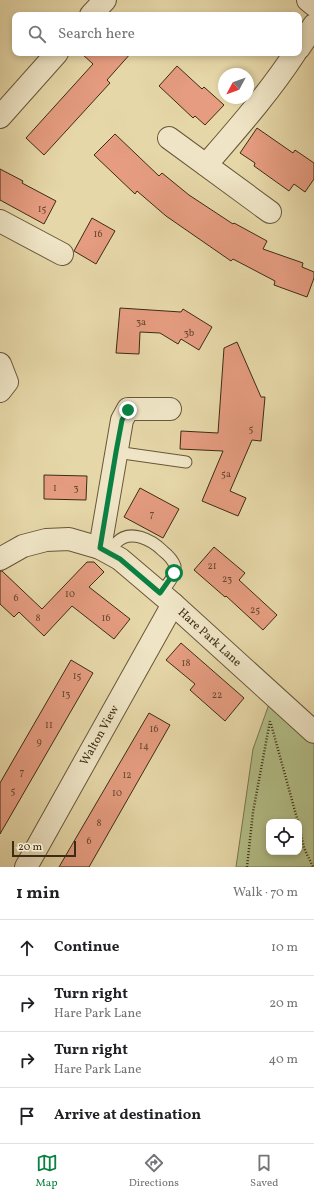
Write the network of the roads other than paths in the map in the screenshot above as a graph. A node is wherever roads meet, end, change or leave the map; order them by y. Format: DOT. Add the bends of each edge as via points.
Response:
graph roads {
  1 [pos="105,0"];
  2 [pos="308,0"];
  3 [pos="314,5"];
  4 [pos="94,12"];
  5 [pos="314,26"];
  6 [pos="302,44"];
  7 [pos="54,56"];
  8 [pos="294,56"];
  9 [pos="0,117"];
  10 [pos="169,138"];
  11 [pos="206,165"];
  12 [pos="270,212"];
  13 [pos="0,221"];
  14 [pos="57,247"];
  15 [pos="0,364"];
  16 [pos="0,391"];
  17 [pos="170,409"];
  18 [pos="116,452"];
  19 [pos="186,462"];
  20 [pos="105,551"];
  21 [pos="0,559"];
  22 [pos="167,598"];
  23 [pos="314,732"];
  24 [pos="26,867"];
  1 -- 4 [label="street"];
  2 -- 3 [label="street"];
  5 -- 6 [label="street"];
  7 -- 9 [label="street"];
  8 -- 11 [label="street" via="249,115"];
  10 -- 11 [label="street"];
  11 -- 12 [label="street"];
  13 -- 14 [label="street"];
  15 -- 16 [label="street" via="7,382"];
  17 -- 18 [label="street" via="128,410 122,420"];
  18 -- 19 [label="lane"];
  18 -- 20 [label="street"];
  20 -- 21 [label="street, Hare Park Lane" via="69,539 46,540 23,546"];
  20 -- 22 [label="street, Hare Park Lane" via="120,559"];
  20 -- 22 [label="lane" via="126,537 144,537 156,544 171,558 175,566"];
  22 -- 23 [label="street, Hare Park Lane"];
  22 -- 24 [label="street, Walton View"];
}
